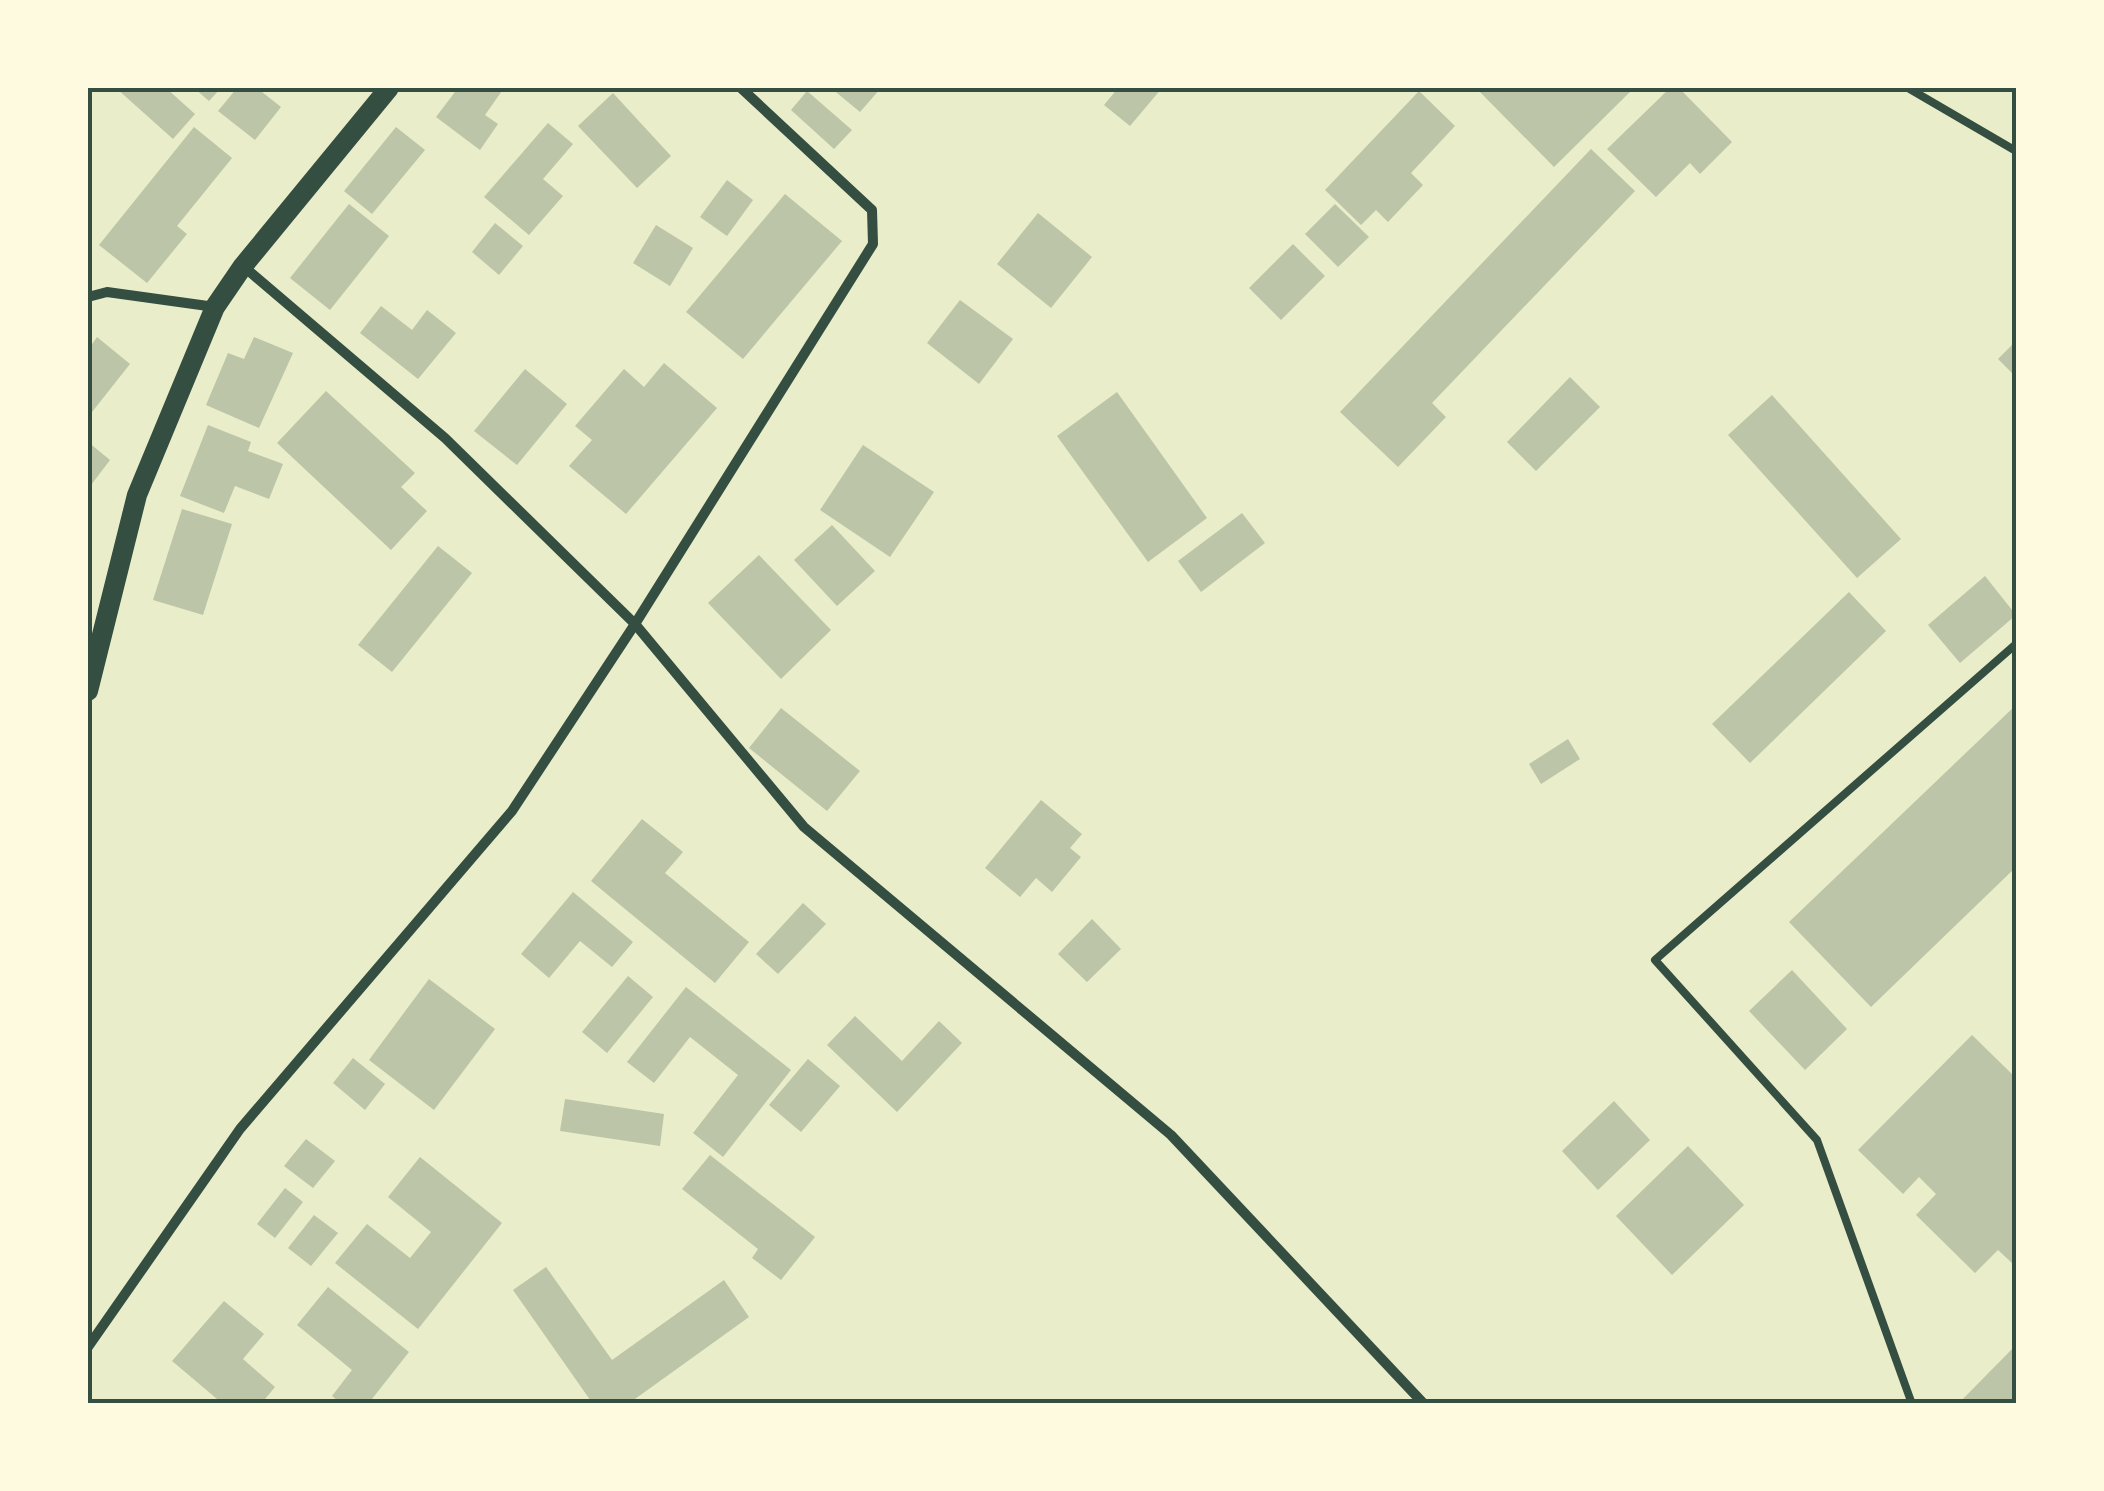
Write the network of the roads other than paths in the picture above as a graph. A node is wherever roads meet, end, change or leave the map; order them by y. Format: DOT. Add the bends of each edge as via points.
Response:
graph roads {
  1 [pos="389,88"];
  2 [pos="742,88"];
  3 [pos="1908,88"];
  4 [pos="2016,150"];
  5 [pos="244,266"];
  6 [pos="88,297"];
  7 [pos="215,308"];
  8 [pos="635,624"];
  9 [pos="2016,644"];
  10 [pos="88,691"];
  11 [pos="88,1346"];
  12 [pos="1424,1404"];
  13 [pos="1912,1404"];
  1 -- 5 [label="main road"];
  2 -- 8 [label="street" via="872,210 873,244"];
  3 -- 4 [label="lane"];
  5 -- 7 [label="main road"];
  5 -- 8 [label="street" via="445,438"];
  6 -- 7 [label="street" via="107,292"];
  7 -- 10 [label="main road" via="136,495"];
  8 -- 11 [label="street" via="512,811 240,1129"];
  8 -- 12 [label="street" via="804,827 1171,1135"];
  9 -- 13 [label="lane" via="1655,960 1817,1140"];
}
